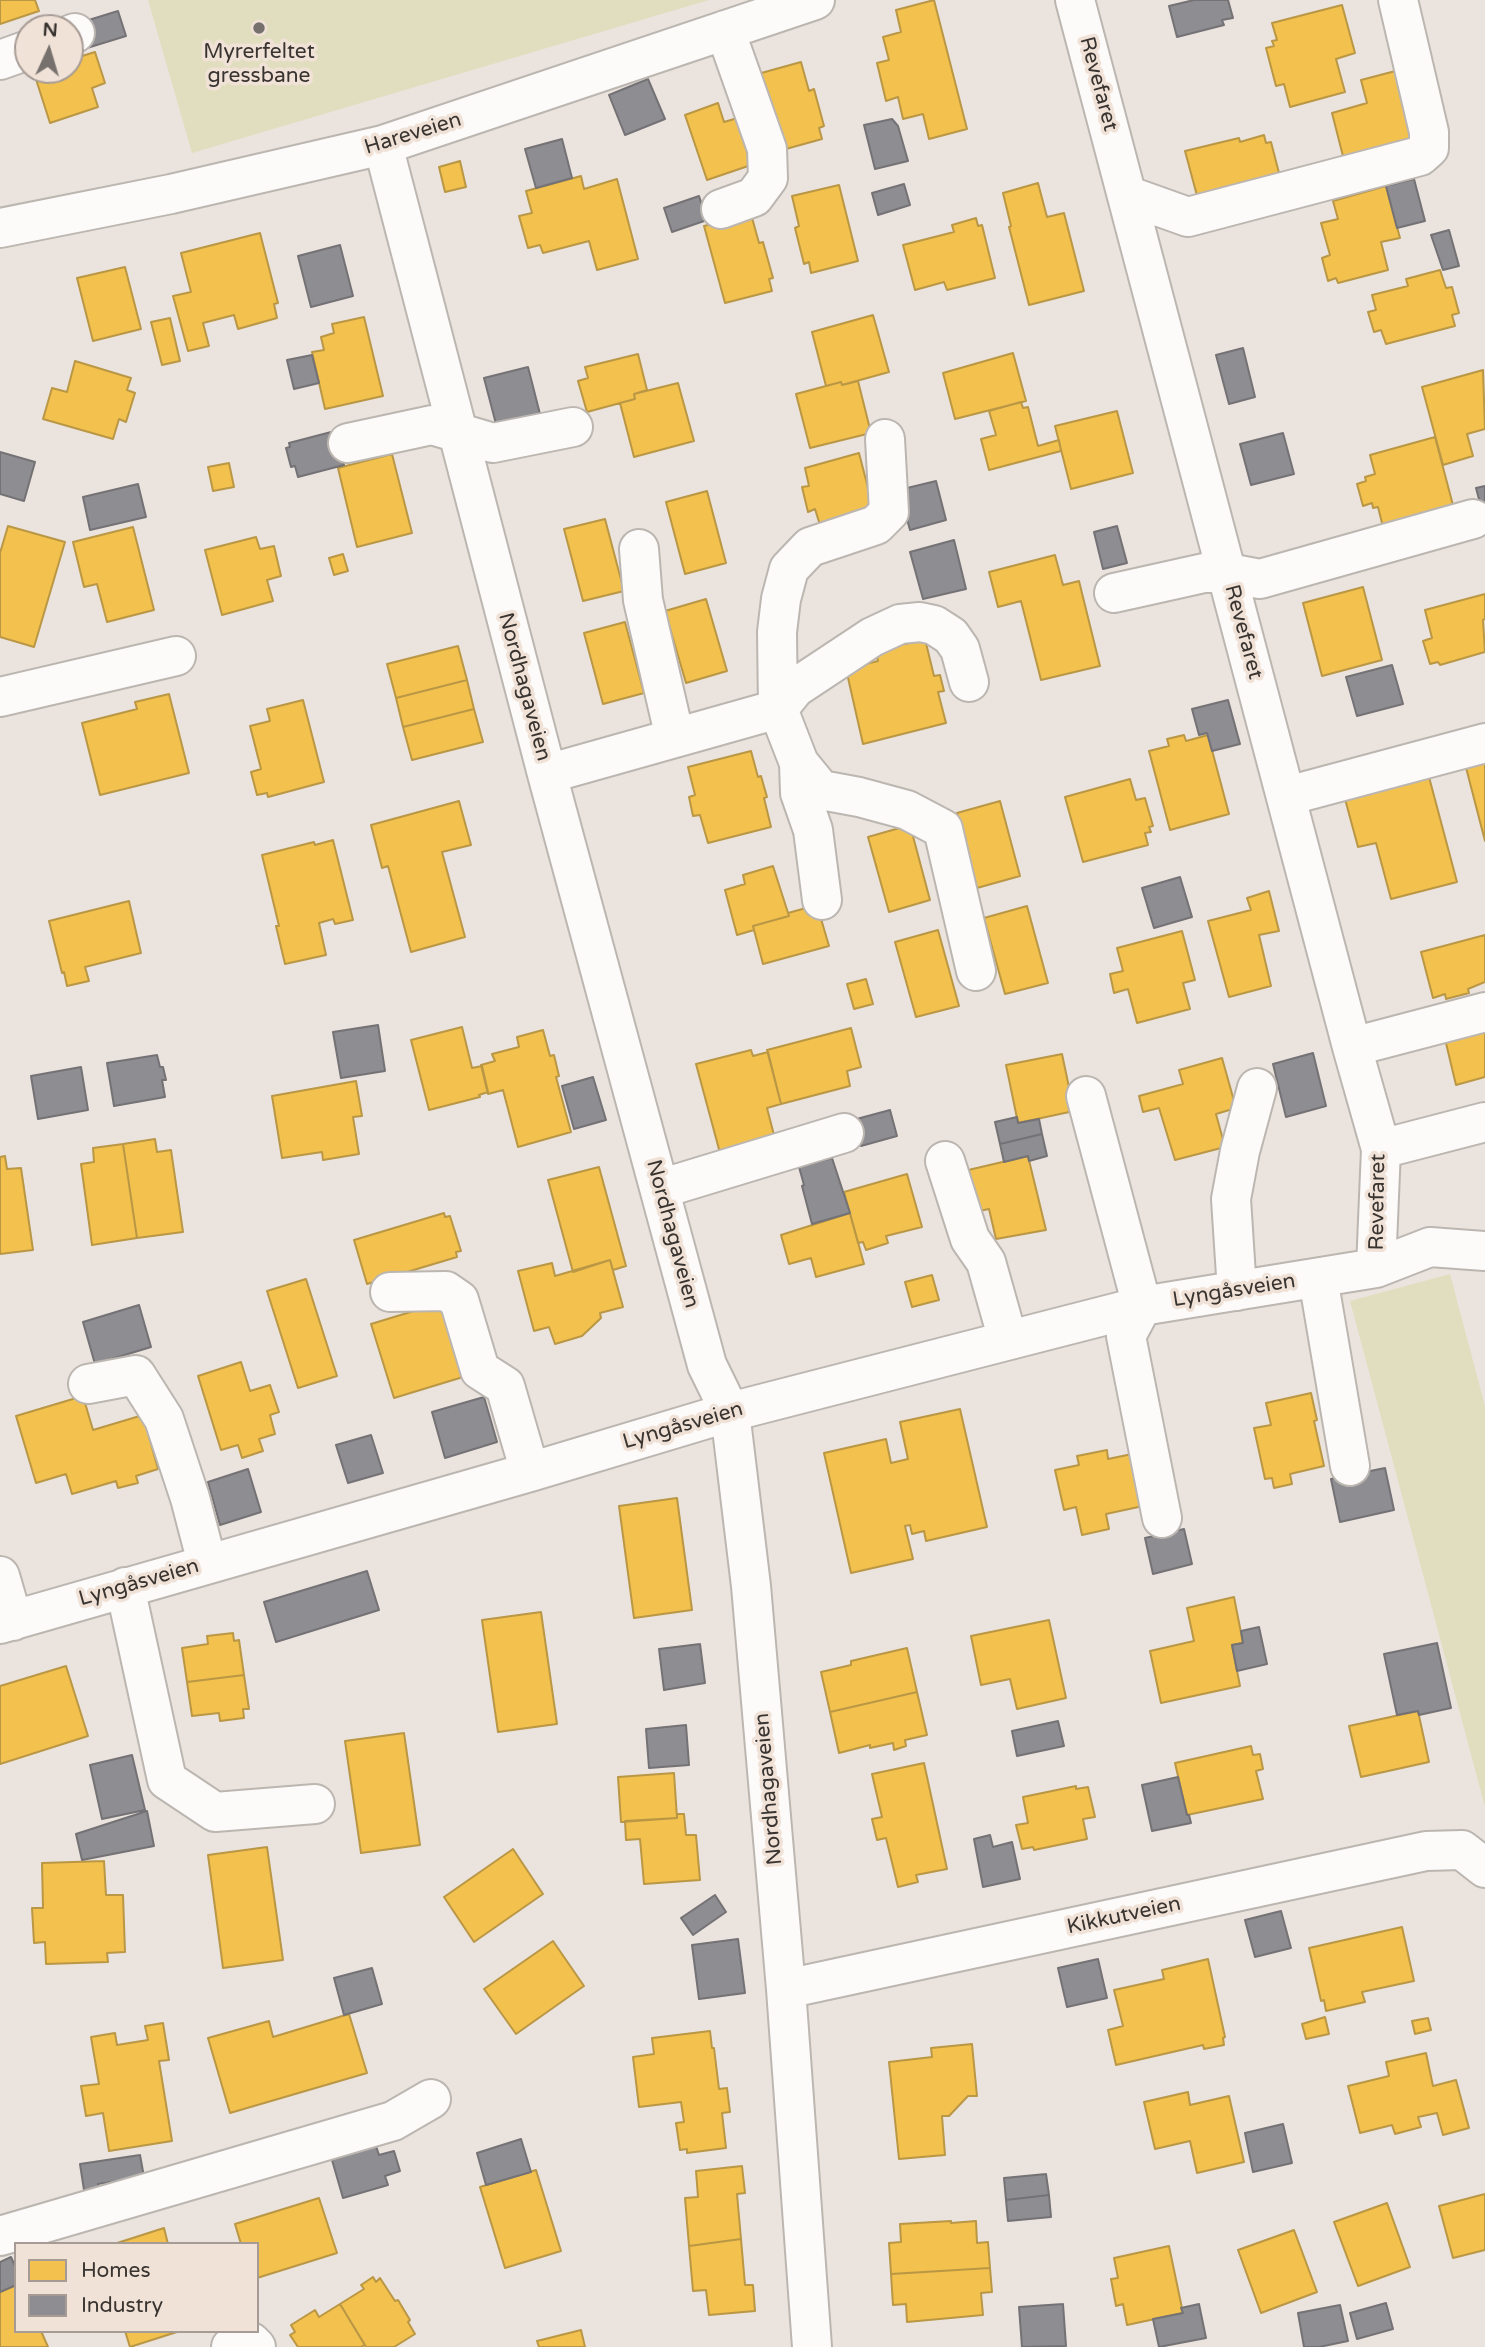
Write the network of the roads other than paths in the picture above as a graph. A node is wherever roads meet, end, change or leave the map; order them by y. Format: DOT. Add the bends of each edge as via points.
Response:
graph roads {
  1 [pos="815,0"];
  2 [pos="1076,0"];
  3 [pos="1398,0"];
  4 [pos="725,30"];
  5 [pos="383,145"];
  6 [pos="1129,196"];
  7 [pos="721,209"];
  8 [pos="0,229"];
  9 [pos="573,427"];
  10 [pos="459,432"];
  11 [pos="885,439"];
  12 [pos="348,443"];
  13 [pos="1473,519"];
  14 [pos="639,549"];
  15 [pos="1228,572"];
  16 [pos="1114,593"];
  17 [pos="176,656"];
  18 [pos="969,681"];
  19 [pos="0,697"];
  20 [pos="778,709"];
  21 [pos="676,738"];
  22 [pos="1485,743"];
  23 [pos="799,763"];
  24 [pos="547,774"];
  25 [pos="1287,796"];
  26 [pos="822,900"];
  27 [pos="976,971"];
  28 [pos="1485,1012"];
  29 [pos="1352,1047"];
  30 [pos="1257,1088"];
  31 [pos="1086,1096"];
  32 [pos="1485,1122"];
  33 [pos="844,1133"];
  34 [pos="1381,1149"];
  35 [pos="945,1161"];
  36 [pos="660,1189"];
  37 [pos="1485,1251"];
  38 [pos="1377,1268"];
  39 [pos="1318,1278"];
  40 [pos="1237,1290"];
  41 [pos="390,1292"];
  42 [pos="1142,1306"];
  43 [pos="1008,1340"];
  44 [pos="88,1384"];
  45 [pos="730,1412"];
  46 [pos="1350,1466"];
  47 [pos="530,1472"];
  48 [pos="1162,1518"];
  49 [pos="207,1563"];
  50 [pos="0,1576"];
  51 [pos="125,1587"];
  52 [pos="6,1623"];
  53 [pos="315,1804"];
  54 [pos="1474,1859"];
  55 [pos="786,1989"];
  56 [pos="431,2099"];
  57 [pos="0,2236"];
  58 [pos="231,2347"];
  59 [pos="256,2347"];
  60 [pos="812,2347"];
  1 -- 4 [label="street, Hareveien"];
  2 -- 6 [label="street, Revefaret"];
  3 -- 6 [label="street" via="1429,132 1429,148 1420,156 1188,216"];
  4 -- 5 [label="street, Hareveien"];
  4 -- 7 [label="street" via="767,149 768,178 754,197"];
  5 -- 8 [label="street, Hareveien"];
  5 -- 10 [label="street, Nordhagaveien"];
  6 -- 15 [label="street, Revefaret"];
  9 -- 10 [label="street" via="493,443"];
  10 -- 12 [label="street" via="432,425"];
  10 -- 24 [label="street, Nordhagaveien"];
  11 -- 20 [label="street" via="889,512 876,525 810,547 789,569 777,632"];
  13 -- 15 [label="street" via="1260,579"];
  14 -- 21 [label="street" via="643,600"];
  15 -- 16 [label="street" via="1203,573"];
  15 -- 25 [label="street, Revefaret"];
  17 -- 19 [label="street"];
  18 -- 20 [label="street" via="960,649 951,636 920,622 872,637 795,688"];
  20 -- 21 [label="street"];
  20 -- 23 [label="street"];
  21 -- 24 [label="street"];
  22 -- 25 [label="street"];
  23 -- 26 [label="street" via="800,793 813,830"];
  23 -- 27 [label="street" via="821,790 907,810 943,830"];
  24 -- 36 [label="street, Nordhagaveien"];
  25 -- 29 [label="street, Revefaret"];
  28 -- 29 [label="street"];
  29 -- 34 [label="street, Revefaret"];
  30 -- 40 [label="street" via="1231,1199"];
  31 -- 42 [label="street"];
  32 -- 34 [label="street"];
  33 -- 36 [label="street"];
  34 -- 38 [label="street, Revefaret"];
  35 -- 43 [label="street" via="970,1239 986,1262"];
  36 -- 45 [label="street, Nordhagaveien" via="707,1366"];
  37 -- 38 [label="street, Lyngåsveien" via="1430,1247"];
  38 -- 39 [label="street, Lyngåsveien"];
  39 -- 40 [label="street, Lyngåsveien"];
  39 -- 46 [label="street"];
  40 -- 42 [label="street, Lyngåsveien"];
  41 -- 47 [label="street" via="446,1291 459,1300 480,1370 505,1386"];
  42 -- 43 [label="street, Lyngåsveien"];
  42 -- 48 [label="street" via="1126,1336"];
  43 -- 45 [label="street, Lyngåsveien"];
  44 -- 49 [label="street" via="136,1375 164,1419"];
  45 -- 47 [label="street, Lyngåsveien"];
  45 -- 55 [label="street, Nordhagaveien" via="751,1586"];
  47 -- 49 [label="street, Lyngåsveien"];
  49 -- 51 [label="street, Lyngåsveien"];
  50 -- 52 [label="street"];
  51 -- 52 [label="street, Lyngåsveien"];
  51 -- 53 [label="street" via="167,1780 215,1812"];
  54 -- 55 [label="street, Kikkutveien" via="1426,1851"];
  55 -- 60 [label="street, Nordhagaveien"];
  56 -- 57 [label="street" via="393,2121"];
  58 -- 59 [label="street" via="251,2342"];
}
